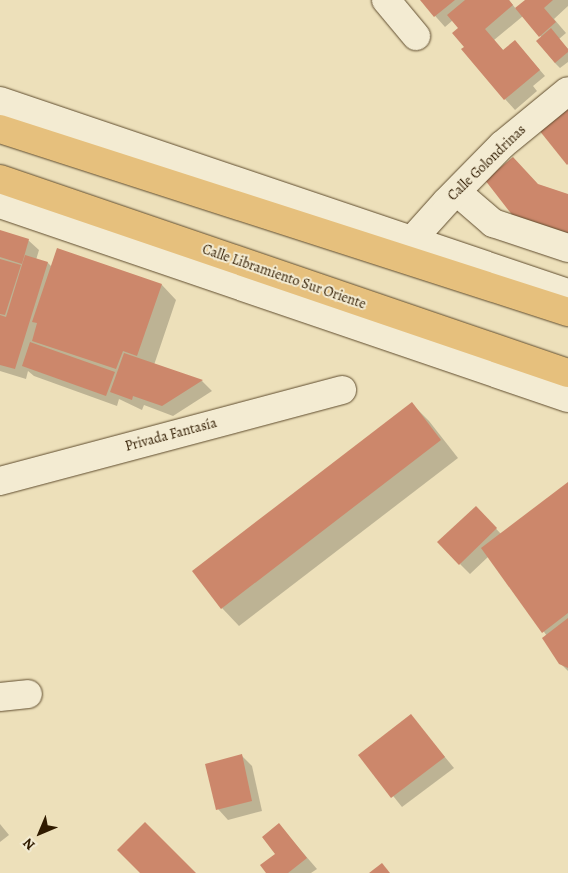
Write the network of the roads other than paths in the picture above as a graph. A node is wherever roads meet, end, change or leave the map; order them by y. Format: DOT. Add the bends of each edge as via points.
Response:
graph roads {
  1 [pos="386,0"];
  2 [pos="416,36"];
  3 [pos="568,91"];
  4 [pos="0,101"];
  5 [pos="0,129"];
  6 [pos="0,179"];
  7 [pos="456,192"];
  8 [pos="0,204"];
  9 [pos="411,241"];
  10 [pos="568,248"];
  11 [pos="568,293"];
  12 [pos="568,312"];
  13 [pos="568,373"];
  14 [pos="342,390"];
  15 [pos="568,398"];
  16 [pos="0,481"];
  17 [pos="28,694"];
  18 [pos="0,697"];
  1 -- 2 [label="street"];
  3 -- 7 [label="street, Calle Golondrinas" via="502,145"];
  4 -- 9 [label="street"];
  5 -- 12 [label="main road"];
  6 -- 13 [label="main road, Calle Libramiento Sur Oriente"];
  7 -- 9 [label="street, Calle Golondrinas"];
  7 -- 10 [label="street" via="493,223"];
  8 -- 15 [label="street"];
  9 -- 11 [label="street"];
  14 -- 16 [label="street, Privada Fantasía"];
  17 -- 18 [label="street"];
}
